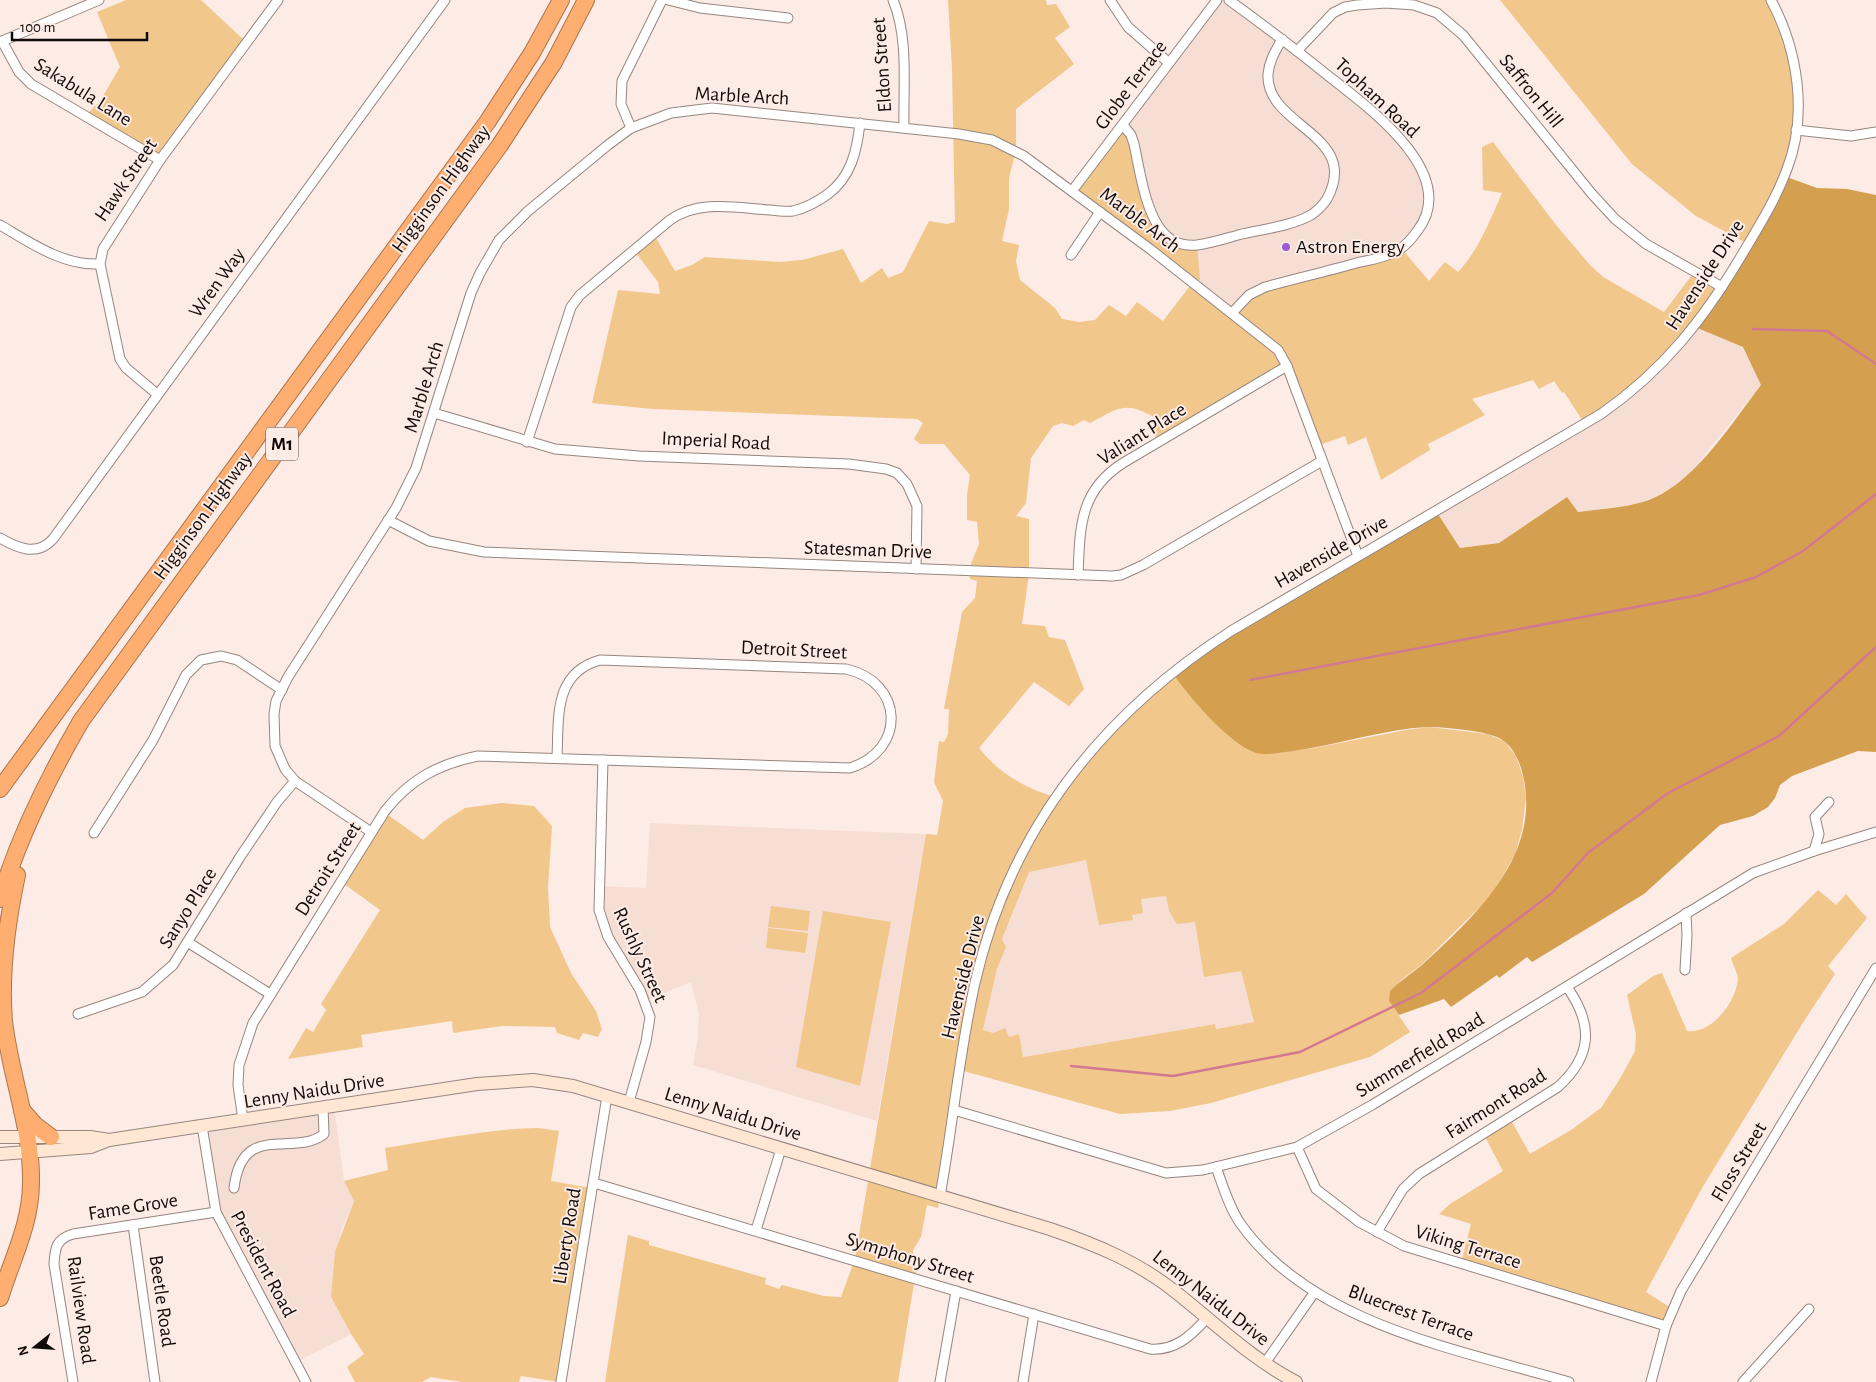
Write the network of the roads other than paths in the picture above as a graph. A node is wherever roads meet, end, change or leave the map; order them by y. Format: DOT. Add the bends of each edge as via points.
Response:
graph roads {
  1 [pos="99,0"];
  2 [pos="278,0"];
  3 [pos="445,0"];
  4 [pos="561,0"];
  5 [pos="586,0"];
  6 [pos="662,0"];
  7 [pos="668,0"];
  8 [pos="893,0"];
  9 [pos="1110,0"];
  10 [pos="1217,0"];
  11 [pos="1229,0"];
  12 [pos="1771,0"];
  13 [pos="788,18"];
  14 [pos="1282,39"];
  15 [pos="1,42"];
  16 [pos="1297,51"];
  17 [pos="1169,64"];
  18 [pos="860,123"];
  19 [pos="1122,125"];
  20 [pos="631,128"];
  21 [pos="904,128"];
  22 [pos="1796,130"];
  23 [pos="1876,132"];
  24 [pos="160,160"];
  25 [pos="1072,191"];
  26 [pos="1100,212"];
  27 [pos="0,225"];
  28 [pos="1071,255"];
  29 [pos="100,264"];
  30 [pos="1722,287"];
  31 [pos="1232,313"];
  32 [pos="1287,366"];
  33 [pos="157,394"];
  34 [pos="434,413"];
  35 [pos="527,442"];
  36 [pos="1322,461"];
  37 [pos="388,520"];
  38 [pos="0,538"];
  39 [pos="1358,556"];
  40 [pos="916,569"];
  41 [pos="1078,575"];
  42 [pos="282,690"];
  43 [pos="557,757"];
  44 [pos="603,760"];
  45 [pos="295,781"];
  46 [pos="0,789"];
  47 [pos="1829,802"];
  48 [pos="30,819"];
  49 [pos="371,832"];
  50 [pos="1876,832"];
  51 [pos="94,833"];
  52 [pos="1814,851"];
  53 [pos="0,899"];
  54 [pos="1686,913"];
  55 [pos="189,943"];
  56 [pos="1876,968"];
  57 [pos="1685,970"];
  58 [pos="1567,987"];
  59 [pos="270,994"];
  60 [pos="78,1014"];
  61 [pos="607,1096"];
  62 [pos="629,1102"];
  63 [pos="20,1106"];
  64 [pos="324,1108"];
  65 [pos="954,1110"];
  66 [pos="242,1120"];
  67 [pos="202,1126"];
  68 [pos="2,1137"];
  69 [pos="51,1137"];
  70 [pos="110,1140"];
  71 [pos="28,1144"];
  72 [pos="1296,1147"];
  73 [pos="781,1149"];
  74 [pos="1,1154"];
  75 [pos="1216,1167"];
  76 [pos="594,1183"];
  77 [pos="234,1188"];
  78 [pos="940,1196"];
  79 [pos="216,1212"];
  80 [pos="133,1225"];
  81 [pos="756,1230"];
  82 [pos="1377,1232"];
  83 [pos="58,1242"];
  84 [pos="956,1290"];
  85 [pos="1314,1293"];
  86 [pos="0,1298"];
  87 [pos="1809,1308"];
  88 [pos="1034,1314"];
  89 [pos="1207,1318"];
  90 [pos="1666,1326"];
  91 [pos="1264,1363"];
  92 [pos="1292,1381"];
  93 [pos="73,1382"];
  94 [pos="155,1382"];
  95 [pos="306,1382"];
  96 [pos="561,1382"];
  97 [pos="940,1382"];
  98 [pos="1023,1382"];
  99 [pos="1569,1382"];
  100 [pos="1651,1382"];
  101 [pos="1743,1382"];
  1 -- 15 [label="street"];
  2 -- 24 [label="street, Hawk Street"];
  3 -- 33 [label="street, Wren Way"];
  4 -- 46 [label="highway, Higginson Highway / M1" via="488,121"];
  5 -- 48 [label="highway, Higginson Highway / M1" via="554,62 500,145 81,721 52,770"];
  6 -- 20 [label="street" via="622,81 621,104"];
  7 -- 13 [label="street" via="700,8"];
  8 -- 21 [label="street, Eldon Street" via="902,45"];
  9 -- 17 [label="street" via="1128,27"];
  10 -- 17 [label="street, Globe Terrace"];
  11 -- 14 [label="street, Topham Road"];
  12 -- 22 [label="street, Havenside Drive" via="1785,29 1794,64 1798,90"];
  14 -- 16 [label="street, Topham Road"];
  14 -- 19 [label="street" via="1268,72 1271,94 1277,104 1326,147 1333,164 1329,194 1311,215 1197,245 1173,241 1153,220 1134,144"];
  15 -- 24 [label="street, Sakabula Lane" via="13,64 31,84"];
  16 -- 30 [label="street, Saffron Hill" via="1333,13 1346,7 1405,3 1437,13 1463,35 1592,194 1625,229"];
  16 -- 31 [label="street, Topham Road" via="1357,98 1408,149 1426,179 1429,202 1426,218 1412,239 1394,252 1265,287 1249,295"];
  17 -- 19 [label="street, Globe Terrace"];
  18 -- 20 [label="street, Marble Arch" via="712,108 671,113"];
  18 -- 21 [label="street, Marble Arch"];
  18 -- 35 [label="street" via="856,149 845,177 817,202 791,212 705,206 686,211 663,226 580,295 566,315"];
  19 -- 25 [label="street, Globe Terrace"];
  20 -- 34 [label="street, Marble Arch" via="548,194 511,227 492,250 471,293"];
  21 -- 25 [label="street, Marble Arch" via="992,140 1024,156"];
  22 -- 23 [label="street" via="1851,136"];
  22 -- 30 [label="street, Havenside Drive" via="1788,167 1772,202"];
  24 -- 29 [label="street, Hawk Street" via="104,244"];
  25 -- 26 [label="street, Marble Arch"];
  26 -- 28 [label="street"];
  26 -- 31 [label="street, Marble Arch"];
  27 -- 29 [label="street" via="61,258"];
  29 -- 33 [label="street, Hawk Street" via="120,358 126,368"];
  30 -- 39 [label="street, Havenside Drive" via="1680,345 1628,395 1591,420"];
  31 -- 32 [label="street, Marble Arch" via="1274,347"];
  32 -- 36 [label="street, Marble Arch"];
  32 -- 41 [label="street, Valiant Place" via="1104,476 1084,509"];
  33 -- 38 [label="street, Wren Way" via="44,548 28,550"];
  34 -- 35 [label="street, Imperial Road"];
  34 -- 37 [label="street, Marble Arch" via="416,468"];
  35 -- 40 [label="street, Imperial Road" via="555,449 606,454 849,464 886,469 897,473 907,484 918,506"];
  36 -- 39 [label="street, Marble Arch"];
  36 -- 41 [label="street, Statesman Drive" via="1130,571 1112,576"];
  37 -- 40 [label="street, Statesman Drive" via="429,541 484,552"];
  37 -- 42 [label="street, Marble Arch" via="312,637"];
  39 -- 65 [label="street, Havenside Drive" via="1231,631 1181,665 1118,720 1078,766 1030,838 995,917 973,994"];
  40 -- 41 [label="street, Statesman Drive"];
  42 -- 45 [label="street, Marble Arch" via="274,714 273,735 279,756"];
  42 -- 51 [label="street" via="238,660 221,656 201,660 186,675 153,740"];
  43 -- 44 [label="street, Detroit Street"];
  43 -- 44 [label="street, Detroit Street" via="560,703 565,688 582,668 600,660 846,669 866,676 881,688 892,714 888,737 880,750 868,762 850,768"];
  43 -- 49 [label="street, Detroit Street" via="478,756 442,766 418,778 398,795"];
  44 -- 62 [label="street, Rushly Street" via="599,910 608,937 640,990 650,1018"];
  45 -- 49 [label="street, Marble Arch"];
  45 -- 55 [label="street, Sanyo Place" via="240,857"];
  47 -- 52 [label="street" via="1815,817 1819,834"];
  48 -- 53 [label="highway, Higginson Highway / M1"];
  48 -- 63 [label="highway" via="10,907 2,993 3,1020"];
  49 -- 59 [label="street, Detroit Street"];
  50 -- 52 [label="street, Summerfield Road"];
  52 -- 54 [label="street, Summerfield Road" via="1754,873"];
  54 -- 57 [label="street"];
  54 -- 58 [label="street, Summerfield Road"];
  55 -- 59 [label="street"];
  55 -- 60 [label="street, Sanyo Place" via="173,965 142,992"];
  56 -- 90 [label="street, Floss Street" via="1681,1291"];
  58 -- 72 [label="street, Summerfield Road" via="1357,1114"];
  58 -- 82 [label="street, Fairmont Road" via="1581,1010 1586,1033 1582,1055 1575,1069 1558,1088 1419,1174 1403,1189"];
  59 -- 66 [label="street, Detroit Street" via="253,1022 242,1051 238,1085"];
  61 -- 62 [label="street, Lenny Naidu Drive"];
  61 -- 64 [label="street, Lenny Naidu Drive" via="554,1083 509,1081"];
  61 -- 76 [label="street, Liberty Road"];
  62 -- 73 [label="street, Lenny Naidu Drive"];
  63 -- 69 [label="highway" via="35,1125"];
  63 -- 71 [label="highway"];
  64 -- 66 [label="street, Lenny Naidu Drive"];
  64 -- 77 [label="street" via="326,1129 322,1136 258,1148 239,1165"];
  65 -- 75 [label="street, Summerfield Road" via="1166,1173"];
  65 -- 78 [label="street, Havenside Drive"];
  66 -- 67 [label="street, Lenny Naidu Drive"];
  67 -- 70 [label="street, Lenny Naidu Drive"];
  67 -- 79 [label="street, President Road"];
  68 -- 71 [label="street, Lenny Naidu Drive"];
  69 -- 70 [label="street, Lenny Naidu Drive"];
  69 -- 71 [label="street, Lenny Naidu Drive"];
  70 -- 71 [label="street, Lenny Naidu Drive" via="91,1146"];
  71 -- 74 [label="street, Lenny Naidu Drive"];
  71 -- 86 [label="highway" via="31,1183 26,1225"];
  72 -- 75 [label="street, Summerfield Road"];
  72 -- 82 [label="street, Viking Terrace" via="1316,1189"];
  73 -- 78 [label="street, Lenny Naidu Drive"];
  73 -- 81 [label="street"];
  75 -- 85 [label="street, Bluecrest Terrace" via="1239,1222 1271,1258"];
  76 -- 81 [label="street, Symphony Street"];
  76 -- 96 [label="street, Liberty Road"];
  78 -- 89 [label="street, Lenny Naidu Drive" via="1050,1229 1117,1255 1150,1274"];
  79 -- 80 [label="street, Fame Grove"];
  79 -- 95 [label="street, President Road"];
  80 -- 83 [label="street, Fame Grove" via="73,1234"];
  80 -- 94 [label="street, Beetle Road"];
  81 -- 84 [label="street, Symphony Street"];
  82 -- 90 [label="street, Viking Terrace" via="1404,1246"];
  83 -- 93 [label="street, Railview Road" via="54,1249 54,1264"];
  84 -- 88 [label="street, Symphony Street"];
  84 -- 97 [label="street"];
  85 -- 91 [label="street"];
  85 -- 99 [label="street, Bluecrest Terrace" via="1388,1327"];
  87 -- 101 [label="street"];
  88 -- 89 [label="street, Symphony Street" via="1157,1350 1168,1349 1182,1341"];
  88 -- 98 [label="street"];
  89 -- 91 [label="street, Lenny Naidu Drive"];
  90 -- 100 [label="street, Floss Street"];
  91 -- 92 [label="street, Lenny Naidu Drive"];
}
